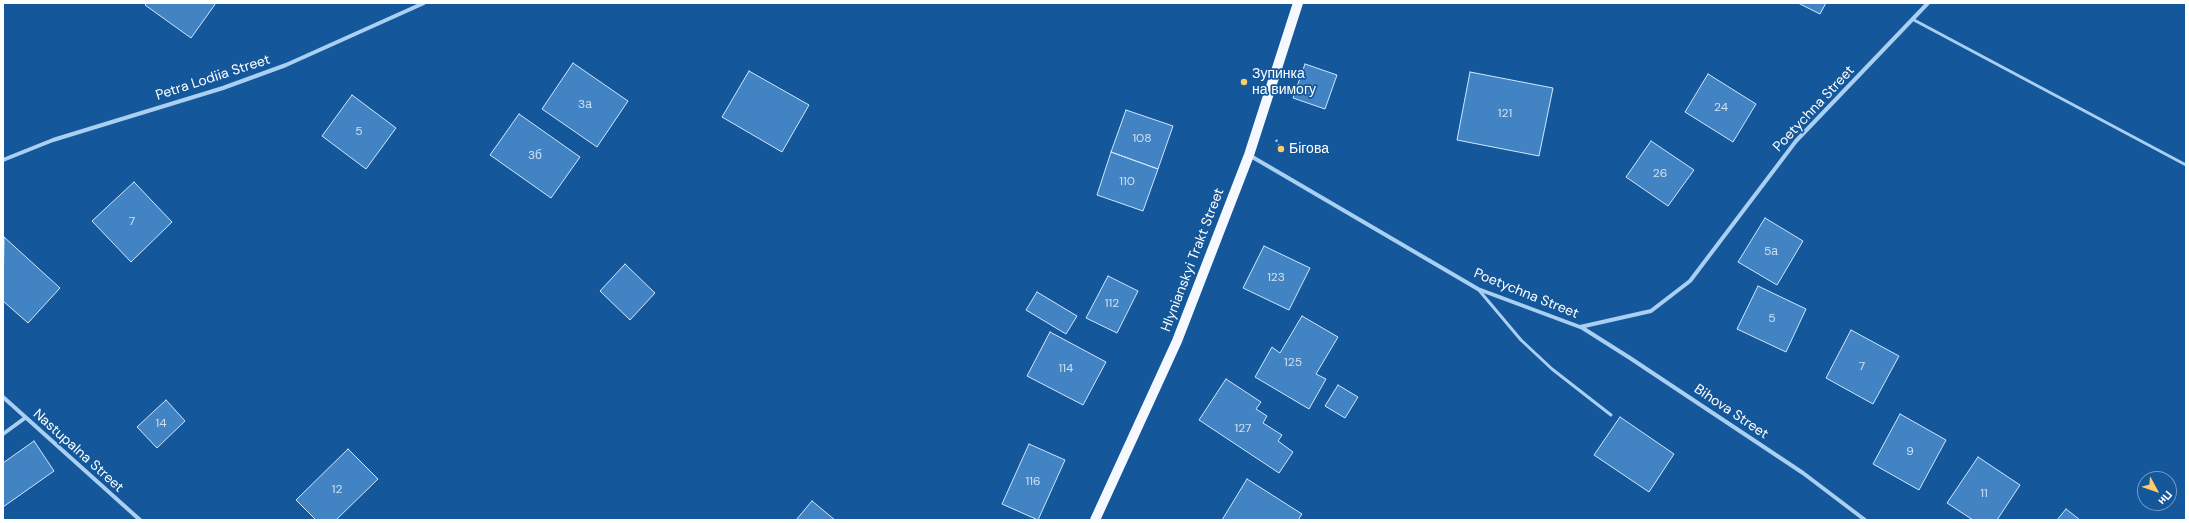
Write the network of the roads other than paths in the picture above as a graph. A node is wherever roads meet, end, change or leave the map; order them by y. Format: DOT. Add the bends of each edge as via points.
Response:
graph roads {
  1 [pos="424,3"];
  2 [pos="1298,3"];
  3 [pos="1928,3"];
  4 [pos="1914,20"];
  5 [pos="1249,155"];
  6 [pos="3,160"];
  7 [pos="2186,165"];
  8 [pos="1478,289"];
  9 [pos="1580,327"];
  10 [pos="3,397"];
  11 [pos="1611,415"];
  12 [pos="25,418"];
  13 [pos="3,434"];
  14 [pos="140,520"];
  15 [pos="1096,520"];
  16 [pos="1865,520"];
  1 -- 6 [label="street, Petra Lodiia Street" via="286,65 223,88 53,140"];
  2 -- 5 [label="main road, Hlynianskyi Trakt Street"];
  3 -- 4 [label="street, Poetychna Street"];
  4 -- 7 [label="lane"];
  4 -- 9 [label="street, Poetychna Street" via="1796,141 1690,281 1651,311"];
  5 -- 8 [label="street, Poetychna Street"];
  5 -- 15 [label="main road, Hlynianskyi Trakt Street" via="1177,341"];
  8 -- 9 [label="street, Poetychna Street"];
  8 -- 11 [label="lane" via="1521,340 1552,369"];
  9 -- 16 [label="street, Bihova Street" via="1803,473"];
  10 -- 12 [label="street, Nastupalna Street"];
  12 -- 13 [label="street"];
  12 -- 14 [label="street, Nastupalna Street"];
}
